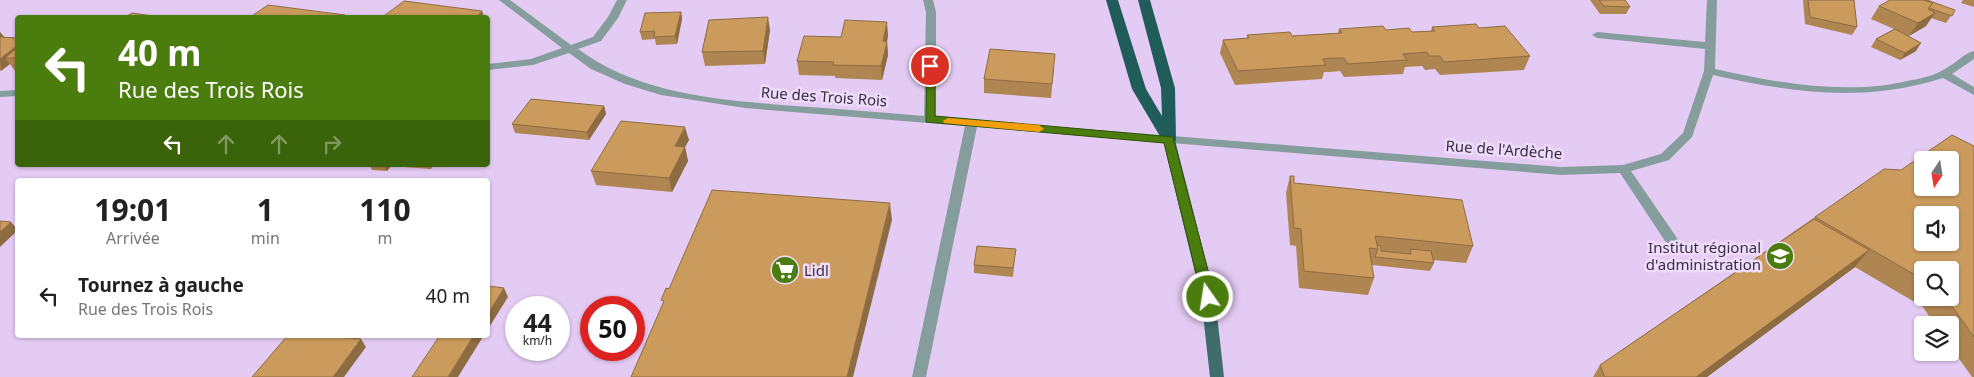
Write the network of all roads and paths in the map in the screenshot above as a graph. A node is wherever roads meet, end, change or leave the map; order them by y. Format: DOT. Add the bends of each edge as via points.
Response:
graph roads {
  1 [pos="504,0"];
  2 [pos="622,0"];
  3 [pos="928,0"];
  4 [pos="1112,0"];
  5 [pos="1144,0"];
  6 [pos="1712,0"];
  7 [pos="1597,35"];
  8 [pos="1710,46"];
  9 [pos="570,49"];
  10 [pos="1974,54"];
  11 [pos="490,67"];
  12 [pos="1709,72"];
  13 [pos="1944,74"];
  14 [pos="1974,92"];
  15 [pos="15,93"];
  16 [pos="0,94"];
  17 [pos="930,119"];
  18 [pos="972,123"];
  19 [pos="1169,140"];
  20 [pos="1623,169"];
  21 [pos="1672,241"];
  22 [pos="919,377"];
  23 [pos="1217,377"];
  1 -- 9 [label="street, Rue des Trois Rois"];
  2 -- 9 [label="street" via="597,39"];
  3 -- 17 [label="street" via="931,12"];
  4 -- 19 [label="highway" via="1139,89"];
  5 -- 19 [label="highway" via="1168,88"];
  6 -- 8 [label="street, Rue de l'Ardèche"];
  7 -- 8 [label="street"];
  8 -- 12 [label="street, Rue de l'Ardèche"];
  9 -- 11 [label="street" via="533,62"];
  9 -- 17 [label="street, Rue des Trois Rois" via="595,67 661,92 745,105"];
  10 -- 13 [label="street"];
  12 -- 13 [label="street" via="1788,88 1833,90 1902,86"];
  12 -- 20 [label="street, Rue de l'Ardèche" via="1688,134 1665,157"];
  13 -- 14 [label="street"];
  15 -- 16 [label="street"];
  17 -- 18 [label="street, Rue des Trois Rois"];
  18 -- 19 [label="street, Rue des Trois Rois"];
  18 -- 22 [label="street"];
  19 -- 20 [label="street, Rue de l'Ardèche" via="1560,171"];
  19 -- 23 [label="main road" via="1208,297"];
  20 -- 21 [label="street"];
}
